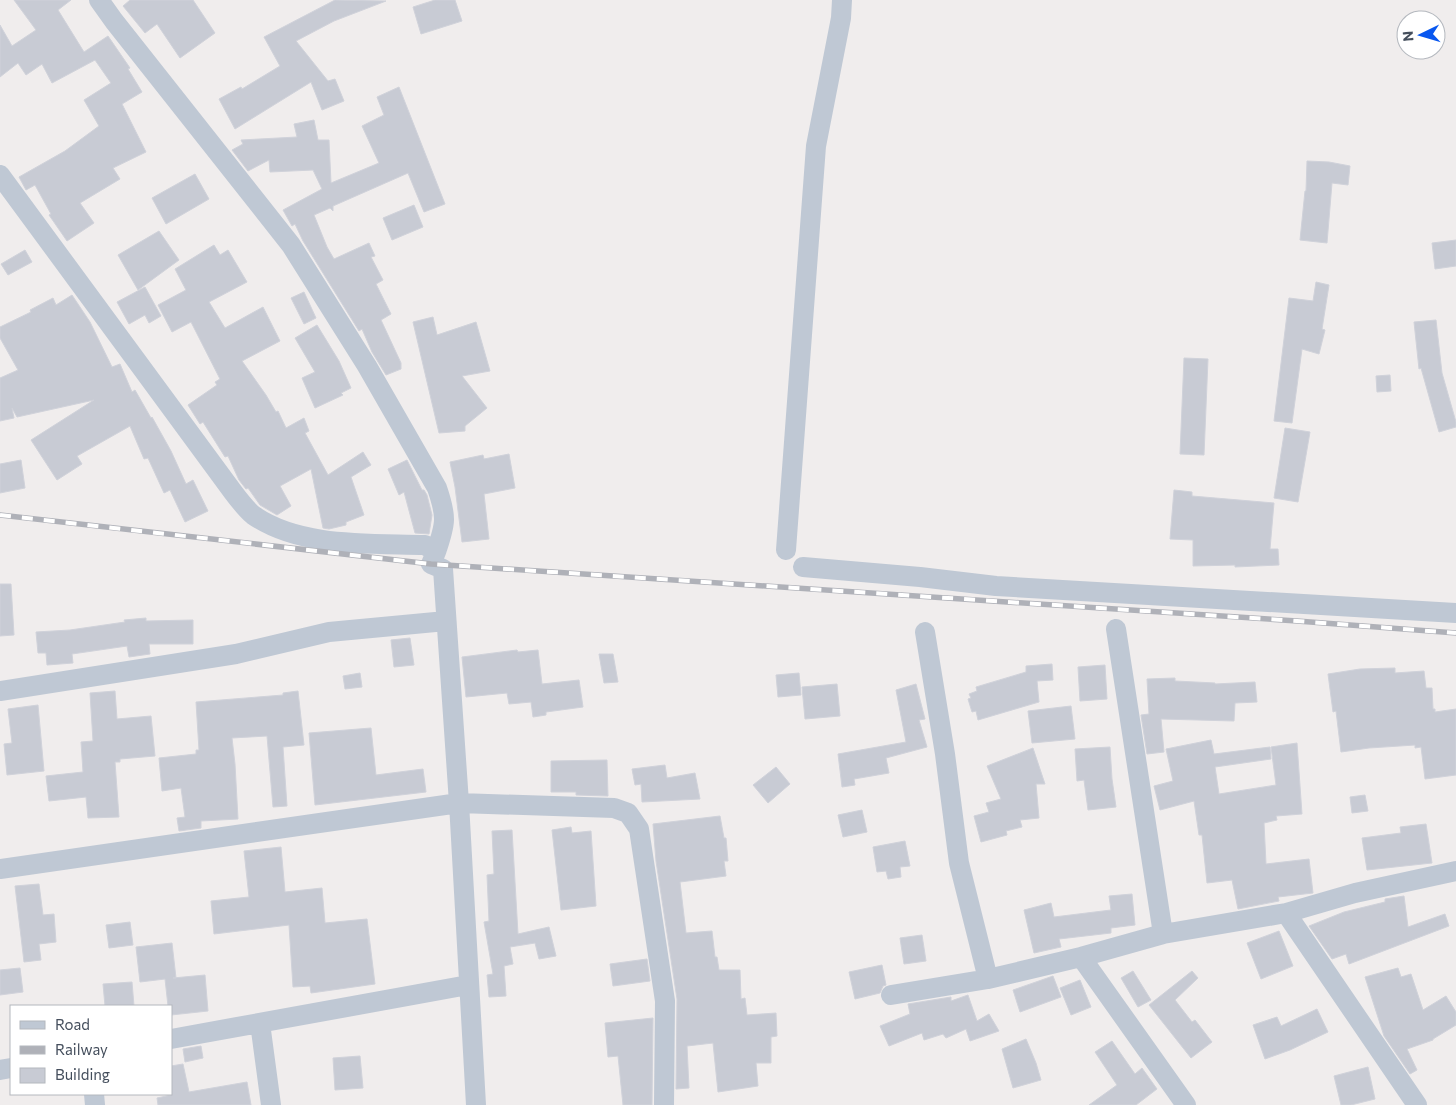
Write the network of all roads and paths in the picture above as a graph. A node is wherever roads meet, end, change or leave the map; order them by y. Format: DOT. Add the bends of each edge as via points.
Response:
graph roads {
  1 [pos="99,0"];
  2 [pos="842,0"];
  3 [pos="0,176"];
  4 [pos="786,550"];
  5 [pos="436,552"];
  6 [pos="802,567"];
  7 [pos="1456,613"];
  8 [pos="446,621"];
  9 [pos="1116,629"];
  10 [pos="925,632"];
  11 [pos="0,691"];
  12 [pos="459,803"];
  13 [pos="0,869"];
  14 [pos="1456,871"];
  15 [pos="1286,913"];
  16 [pos="1163,934"];
  17 [pos="1081,957"];
  18 [pos="988,980"];
  19 [pos="468,985"];
  20 [pos="891,995"];
  21 [pos="260,1023"];
  22 [pos="172,1039"];
  23 [pos="271,1105"];
  24 [pos="476,1105"];
  25 [pos="664,1105"];
  26 [pos="1186,1105"];
  27 [pos="1417,1105"];
  1 -- 5 [label="street" via="291,245 366,366 437,488 443,507 444,528"];
  2 -- 4 [label="street" via="816,146"];
  3 -- 5 [label="street" via="253,515 282,530 329,541 425,545"];
  5 -- 8 [label="street" via="431,564 443,568"];
  6 -- 7 [label="street" via="996,586"];
  8 -- 11 [label="street" via="329,632 236,654"];
  8 -- 12 [label="street"];
  9 -- 16 [label="street"];
  10 -- 18 [label="street" via="959,863"];
  12 -- 13 [label="street"];
  12 -- 19 [label="street"];
  12 -- 25 [label="street" via="614,808 628,814 639,829 665,1001"];
  14 -- 15 [label="street" via="1355,893"];
  15 -- 16 [label="street"];
  15 -- 27 [label="street"];
  16 -- 17 [label="street"];
  17 -- 18 [label="street"];
  17 -- 26 [label="street"];
  18 -- 20 [label="street"];
  19 -- 21 [label="street"];
  19 -- 24 [label="street"];
  21 -- 22 [label="street"];
  21 -- 23 [label="street"];
}
